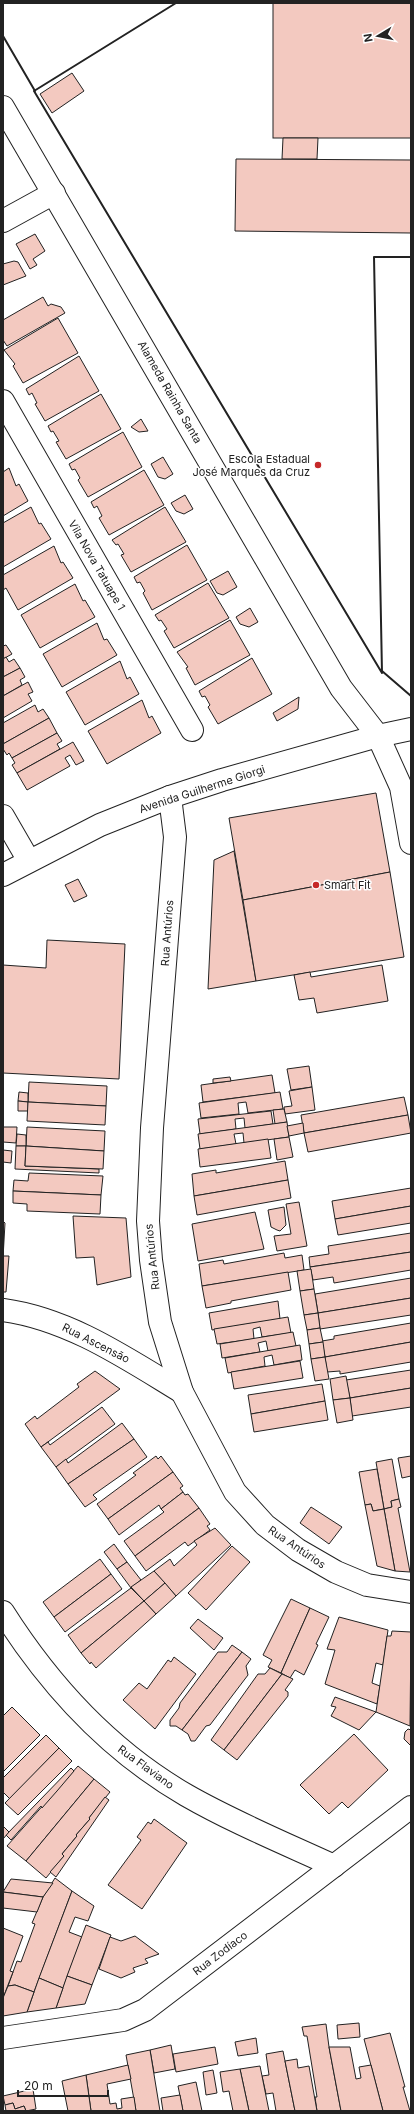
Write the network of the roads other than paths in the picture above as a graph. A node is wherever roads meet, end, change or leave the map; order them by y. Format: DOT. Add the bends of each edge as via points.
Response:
graph roads {
  1 [pos="3,107"];
  2 [pos="54,193"];
  3 [pos="3,221"];
  4 [pos="3,401"];
  5 [pos="411,728"];
  6 [pos="192,730"];
  7 [pos="378,736"];
  8 [pos="170,797"];
  9 [pos="3,816"];
  10 [pos="411,843"];
  11 [pos="29,861"];
  12 [pos="3,875"];
  13 [pos="3,1310"];
  14 [pos="182,1392"];
  15 [pos="411,1592"];
  16 [pos="3,1612"];
  17 [pos="411,1807"];
  18 [pos="334,1866"];
  19 [pos="3,2038"];
  1 -- 2 [label="street, Alameda Rainha Santa"];
  2 -- 3 [label="street"];
  2 -- 7 [label="street, Alameda Rainha Santa" via="341,688"];
  4 -- 6 [label="street, Vila Nova Tatuape 1"];
  5 -- 7 [label="street, Avenida Guilherme Giorgi"];
  7 -- 8 [label="street, Avenida Guilherme Giorgi"];
  7 -- 10 [label="street, Alameda Rainha Santa" via="401,787"];
  8 -- 11 [label="street, Avenida Guilherme Giorgi" via="100,825"];
  8 -- 14 [label="street, Rua Antúrios" via="174,837 152,1128 148,1221 160,1322"];
  9 -- 11 [label="street"];
  11 -- 12 [label="street, Avenida Guilherme Giorgi"];
  13 -- 14 [label="street, Rua Ascensão" via="25,1313 70,1328"];
  14 -- 15 [label="street, Rua Antúrios" via="234,1492 265,1525 298,1550 336,1572 368,1585"];
  16 -- 18 [label="street, Rua Flaviano" via="20,1639 64,1694 99,1732 136,1762 185,1795"];
  17 -- 18 [label="street, Rua Zodíaco"];
  18 -- 19 [label="street, Rua Zodíaco" via="145,2010 123,2020"];
}
